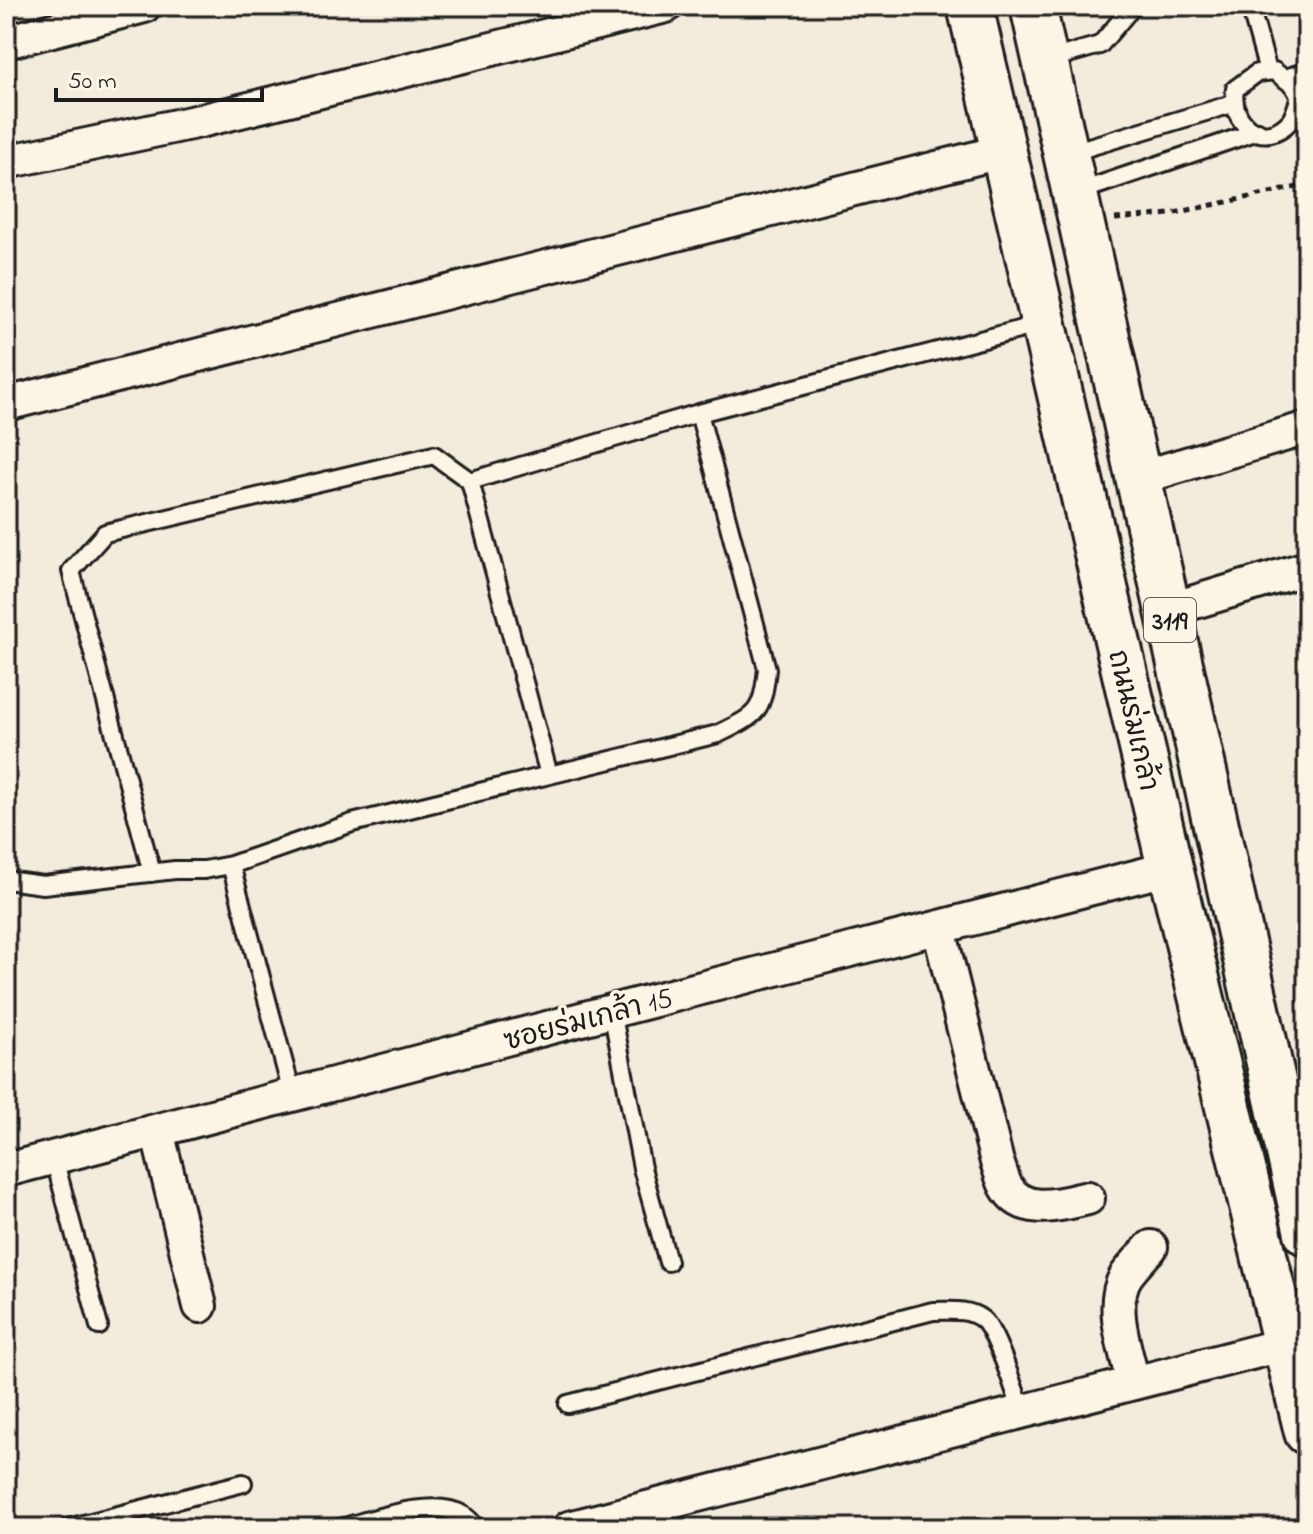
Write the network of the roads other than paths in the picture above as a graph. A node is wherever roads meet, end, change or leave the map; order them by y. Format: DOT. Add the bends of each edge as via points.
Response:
graph roads {
  1 [pos="144,6"];
  2 [pos="666,6"];
  3 [pos="970,6"];
  4 [pos="1033,6"];
  5 [pos="1133,6"];
  6 [pos="1250,6"];
  7 [pos="68,16"];
  8 [pos="6,42"];
  9 [pos="1046,60"];
  10 [pos="1268,71"];
  11 [pos="1307,71"];
  12 [pos="1285,78"];
  13 [pos="1232,104"];
  14 [pos="1258,131"];
  15 [pos="1004,151"];
  16 [pos="6,162"];
  17 [pos="1075,189"];
  18 [pos="1030,327"];
  19 [pos="6,404"];
  20 [pos="699,413"];
  21 [pos="1307,428"];
  22 [pos="1139,478"];
  23 [pos="470,481"];
  24 [pos="1307,568"];
  25 [pos="1168,610"];
  26 [pos="549,775"];
  27 [pos="231,865"];
  28 [pos="1170,868"];
  29 [pos="152,873"];
  30 [pos="6,880"];
  31 [pos="939,929"];
  32 [pos="612,1011"];
  33 [pos="293,1097"];
  34 [pos="1293,1108"];
  35 [pos="157,1131"];
  36 [pos="54,1158"];
  37 [pos="6,1170"];
  38 [pos="1088,1198"];
  39 [pos="1307,1233"];
  40 [pos="1151,1247"];
  41 [pos="668,1262"];
  42 [pos="200,1306"];
  43 [pos="99,1326"];
  44 [pos="1286,1344"];
  45 [pos="1133,1383"];
  46 [pos="568,1404"];
  47 [pos="1022,1411"];
  48 [pos="1307,1432"];
  49 [pos="243,1483"];
  50 [pos="68,1528"];
  51 [pos="340,1528"];
  52 [pos="476,1528"];
  53 [pos="569,1528"];
  1 -- 7 [label="street"];
  2 -- 16 [label="street" via="200,121"];
  3 -- 15 [label="main road, ถนนร่มเกล้า / 3119"];
  4 -- 9 [label="main road, ถนนร่มเกล้า / 3119"];
  5 -- 9 [label="lane" via="1100,45"];
  6 -- 10 [label="lane"];
  7 -- 8 [label="street"];
  9 -- 17 [label="main road, ถนนร่มเกล้า / 3119"];
  10 -- 12 [label="lane"];
  10 -- 13 [label="lane" via="1235,89"];
  11 -- 12 [label="lane"];
  12 -- 14 [label="lane" via="1300,97 1290,120 1278,130"];
  13 -- 14 [label="lane" via="1247,128"];
  13 -- 17 [label="lane"];
  14 -- 17 [label="lane"];
  15 -- 19 [label="street"];
  15 -- 28 [label="main road, ถนนร่มเกล้า / 3119"];
  17 -- 22 [label="main road, ถนนร่มเกล้า / 3119"];
  18 -- 20 [label="lane"];
  20 -- 23 [label="lane"];
  20 -- 26 [label="lane" via="767,669 763,699 752,717 718,734"];
  21 -- 22 [label="street"];
  22 -- 25 [label="main road, ถนนร่มเกล้า / 3119"];
  23 -- 26 [label="lane"];
  23 -- 29 [label="lane" via="434,455 105,533 71,571"];
  24 -- 25 [label="street"];
  25 -- 34 [label="main road, ถนนร่มเกล้า / 3119"];
  26 -- 27 [label="lane" via="352,823"];
  27 -- 29 [label="lane"];
  27 -- 33 [label="lane"];
  28 -- 31 [label="street, ซอยร่มเกล้า 15"];
  28 -- 44 [label="main road, ถนนร่มเกล้า / 3119"];
  29 -- 30 [label="lane" via="43,885"];
  31 -- 32 [label="street, ซอยร่มเกล้า 15"];
  31 -- 38 [label="street" via="1007,1188 1023,1202 1046,1207"];
  32 -- 33 [label="street, ซอยร่มเกล้า 15"];
  32 -- 41 [label="lane" via="639,1155"];
  33 -- 35 [label="street, ซอยร่มเกล้า 15"];
  34 -- 39 [label="main road, ถนนร่มเกล้า / 3119"];
  35 -- 36 [label="street, ซอยร่มเกล้า 15"];
  35 -- 42 [label="street"];
  36 -- 37 [label="street, ซอยร่มเกล้า 15"];
  36 -- 43 [label="lane"];
  40 -- 45 [label="street" via="1125,1278 1119,1296"];
  44 -- 45 [label="street"];
  44 -- 48 [label="main road, ถนนร่มเกล้า / 3119"];
  45 -- 47 [label="street"];
  46 -- 47 [label="lane" via="933,1311 963,1311 983,1320"];
  47 -- 53 [label="street"];
  49 -- 50 [label="lane"];
  51 -- 52 [label="lane" via="429,1508 465,1515"];
}
